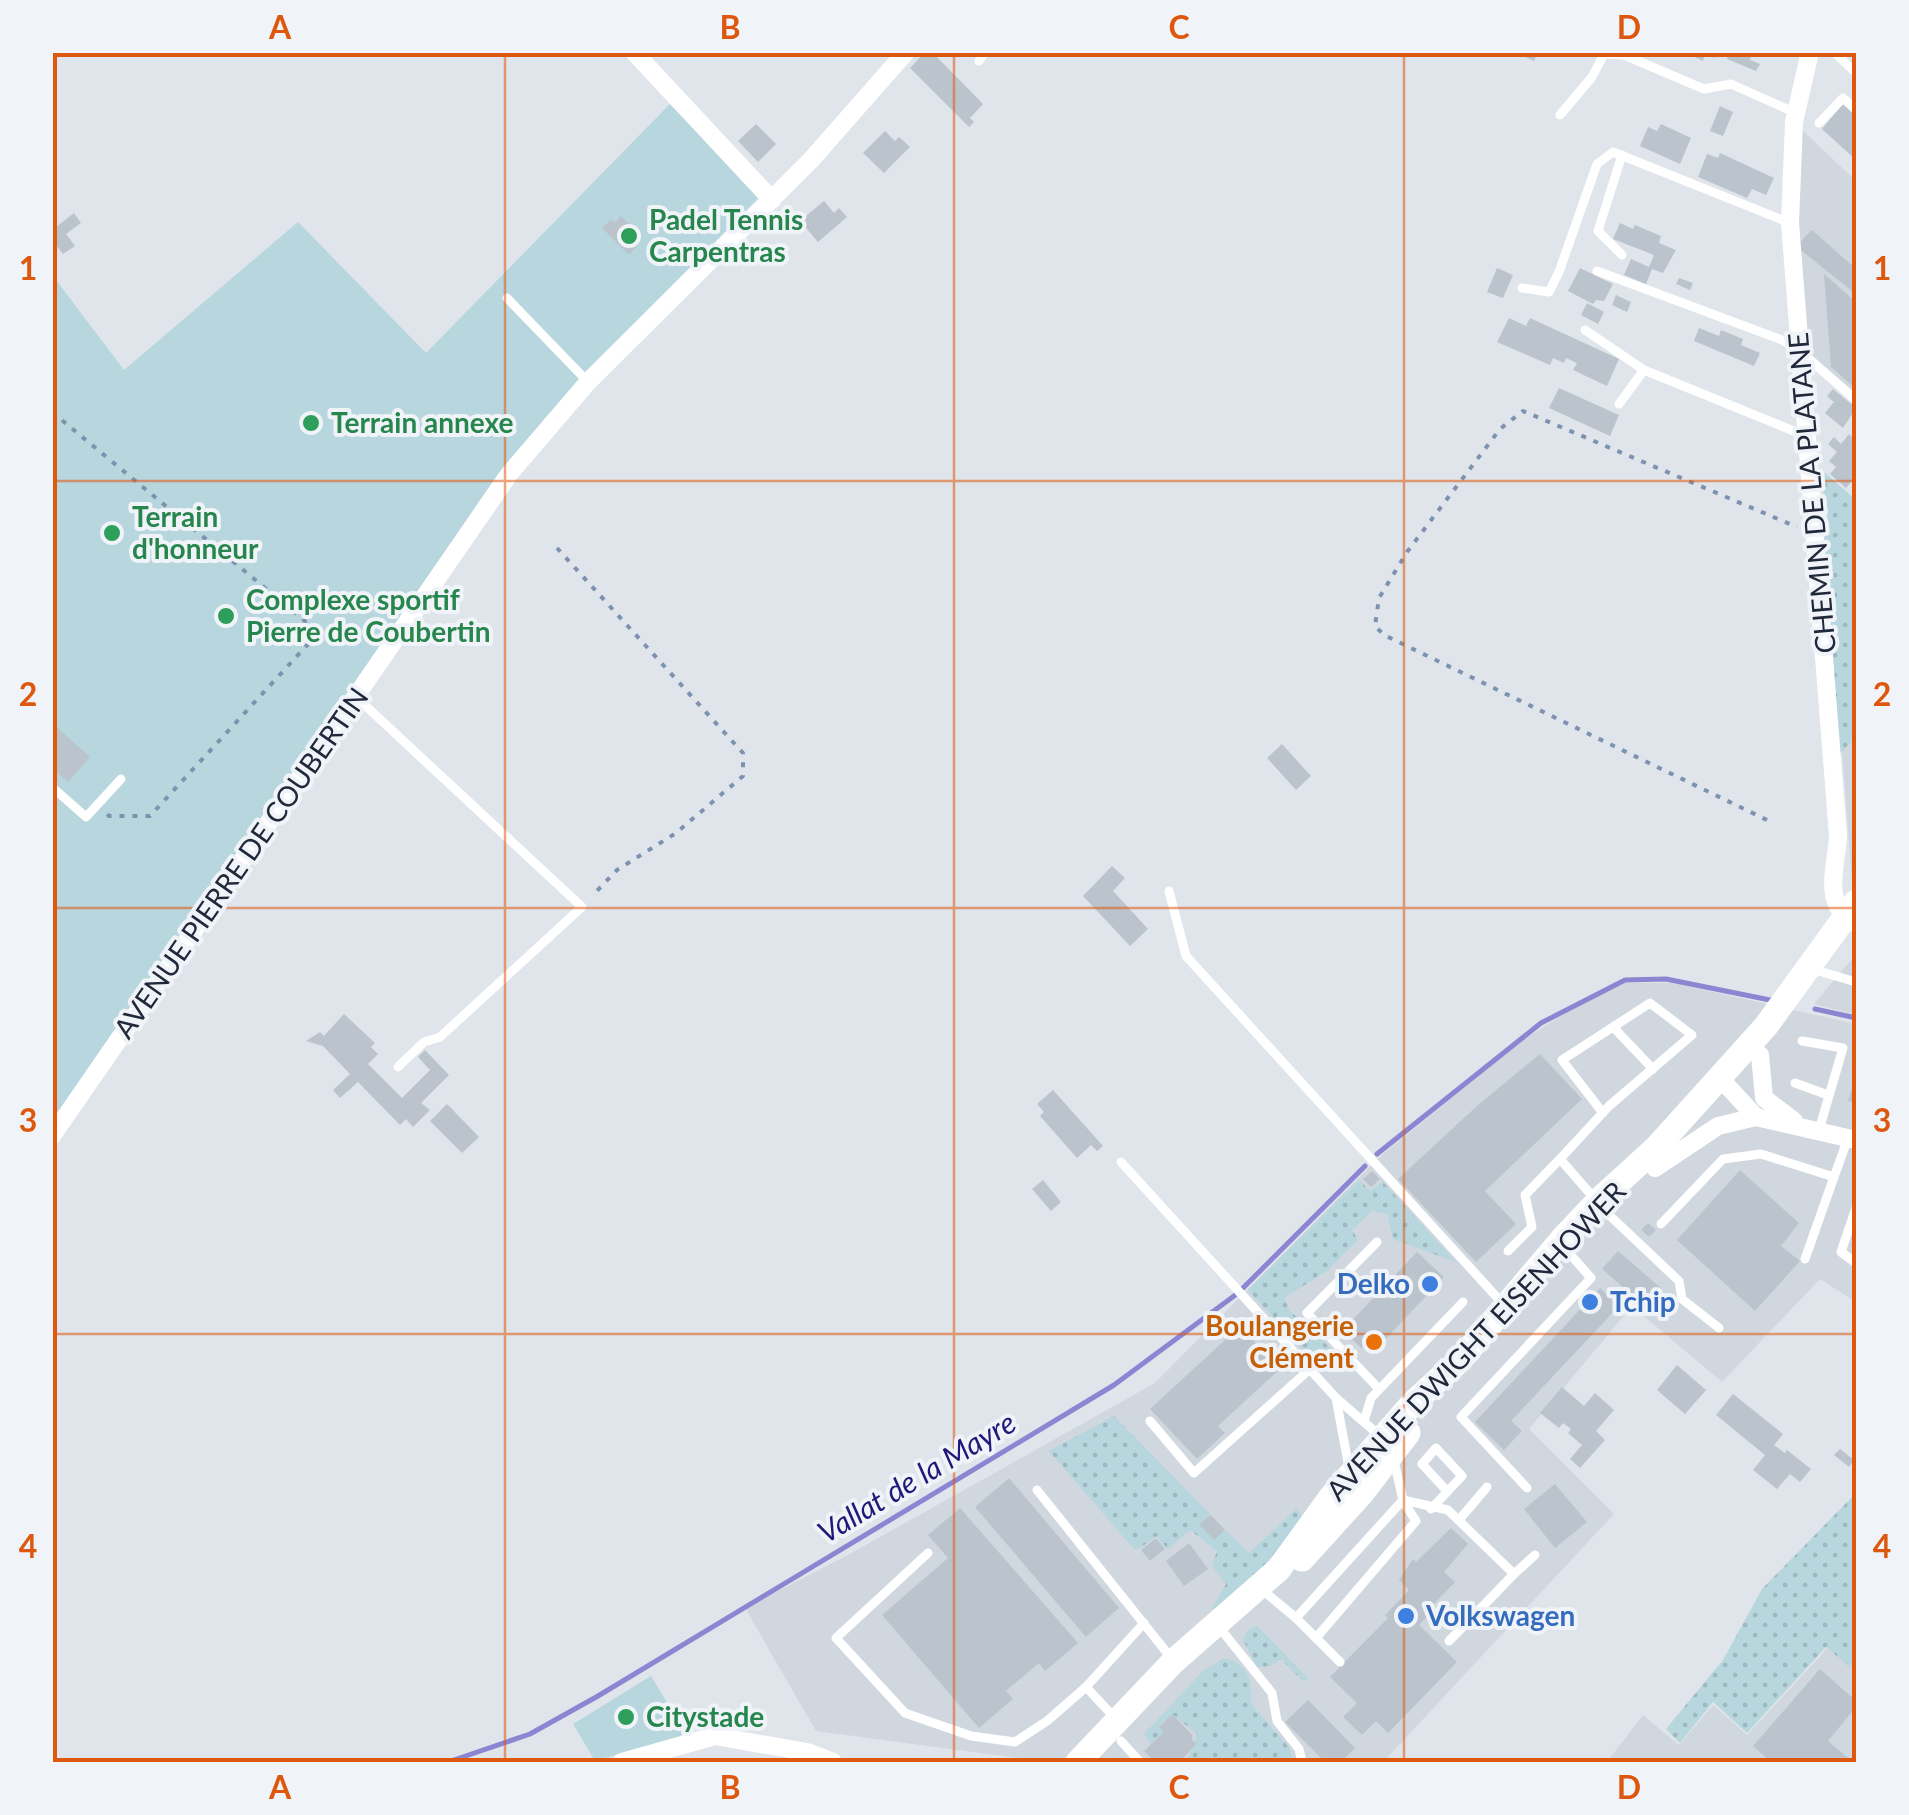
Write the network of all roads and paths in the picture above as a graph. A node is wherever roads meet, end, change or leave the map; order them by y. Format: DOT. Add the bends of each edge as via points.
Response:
graph roads {
  1 [pos="634,52"];
  2 [pos="906,52"];
  3 [pos="1810,52"];
  4 [pos="1834,52"];
  5 [pos="1856,73"];
  6 [pos="1856,110"];
  7 [pos="1796,113"];
  8 [pos="1560,115"];
  9 [pos="1818,123"];
  10 [pos="1622,155"];
  11 [pos="772,200"];
  12 [pos="1790,223"];
  13 [pos="1622,254"];
  14 [pos="1597,272"];
  15 [pos="1522,288"];
  16 [pos="507,298"];
  17 [pos="1585,330"];
  18 [pos="1800,351"];
  19 [pos="1644,370"];
  20 [pos="588,382"];
  21 [pos="1856,400"];
  22 [pos="1619,404"];
  23 [pos="52,412"];
  24 [pos="1807,437"];
  25 [pos="1816,533"];
  26 [pos="557,548"];
  27 [pos="356,696"];
  28 [pos="121,778"];
  29 [pos="52,787"];
  30 [pos="98,804"];
  31 [pos="1767,820"];
  32 [pos="1169,891"];
  33 [pos="582,907"];
  34 [pos="1854,918"];
  35 [pos="1817,971"];
  36 [pos="1855,980"];
  37 [pos="1766,1026"];
  38 [pos="1613,1027"];
  39 [pos="1802,1040"];
  40 [pos="1760,1055"];
  41 [pos="398,1067"];
  42 [pos="1653,1069"];
  43 [pos="1724,1082"];
  44 [pos="1795,1083"];
  45 [pos="1828,1095"];
  46 [pos="1764,1098"];
  47 [pos="1603,1113"];
  48 [pos="1756,1116"];
  49 [pos="1799,1124"];
  50 [pos="1819,1130"];
  51 [pos="52,1136"];
  52 [pos="1852,1139"];
  53 [pos="1560,1158"];
  54 [pos="1656,1158"];
  55 [pos="1121,1162"];
  56 [pos="1834,1177"];
  57 [pos="1604,1206"];
  58 [pos="1856,1208"];
  59 [pos="1661,1224"];
  60 [pos="1377,1242"];
  61 [pos="1508,1251"];
  62 [pos="1569,1253"];
  63 [pos="1805,1259"];
  64 [pos="1856,1262"];
  65 [pos="1463,1302"];
  66 [pos="1506,1307"];
  67 [pos="1718,1328"];
  68 [pos="1310,1370"];
  69 [pos="1380,1389"];
  70 [pos="1336,1398"];
  71 [pos="1150,1421"];
  72 [pos="1380,1437"];
  73 [pos="1350,1473"];
  74 [pos="1488,1487"];
  75 [pos="1527,1488"];
  76 [pos="1037,1490"];
  77 [pos="1447,1491"];
  78 [pos="1403,1500"];
  79 [pos="1431,1508"];
  80 [pos="1459,1520"];
  81 [pos="928,1553"];
  82 [pos="1535,1555"];
  83 [pos="1514,1574"];
  84 [pos="1266,1594"];
  85 [pos="1296,1618"];
  86 [pos="1144,1624"];
  87 [pos="1223,1632"];
  88 [pos="1316,1638"];
  89 [pos="1449,1641"];
  90 [pos="1174,1661"];
  91 [pos="1340,1662"];
  92 [pos="1086,1687"];
  93 [pos="1119,1731"];
  94 [pos="623,1762"];
  95 [pos="833,1762"];
  96 [pos="1078,1762"];
  97 [pos="1103,1762"];
  98 [pos="1140,1762"];
  99 [pos="1302,1762"];
  1 -- 11 [label="street"];
  2 -- 11 [label="street, AVENUE PIERRE DE COUBERTIN"];
  3 -- 7 [label="street, CHEMIN DE LA PLATANE"];
  4 -- 5 [label="lane"];
  6 -- 9 [label="lane" via="1843,98"];
  7 -- 8 [label="lane" via="1731,84 1704,89 1624,55 1604,54"];
  7 -- 12 [label="street, CHEMIN DE LA PLATANE"];
  10 -- 12 [label="lane"];
  10 -- 13 [label="lane" via="1598,231"];
  10 -- 15 [label="lane" via="1613,152 1597,164 1549,292"];
  11 -- 20 [label="street, AVENUE PIERRE DE COUBERTIN"];
  12 -- 18 [label="street, CHEMIN DE LA PLATANE"];
  14 -- 18 [label="lane"];
  16 -- 20 [label="lane"];
  17 -- 19 [label="lane"];
  18 -- 21 [label="lane"];
  18 -- 24 [label="street, CHEMIN DE LA PLATANE"];
  19 -- 22 [label="lane"];
  19 -- 24 [label="lane"];
  20 -- 27 [label="street, AVENUE PIERRE DE COUBERTIN" via="510,473"];
  23 -- 30 [label="path" via="305,622 309,643 150,816 109,816"];
  24 -- 25 [label="street, CHEMIN DE LA PLATANE"];
  25 -- 31 [label="path" via="1524,411 1500,429 1379,598 1375,626 1384,635"];
  25 -- 34 [label="street, CHEMIN DE LA PLATANE" via="1838,836 1833,899"];
  26 -- 33 [label="path" via="743,753 743,776 617,870"];
  27 -- 33 [label="lane"];
  27 -- 51 [label="street, AVENUE PIERRE DE COUBERTIN"];
  28 -- 30 [label="lane"];
  29 -- 30 [label="lane" via="86,817"];
  32 -- 66 [label="lane" via="1186,956"];
  33 -- 41 [label="lane"];
  34 -- 35 [label="main road, AVENUE DWIGHT EISENHOWER"];
  35 -- 36 [label="lane"];
  35 -- 37 [label="main road, AVENUE DWIGHT EISENHOWER"];
  35 -- 40 [label="main road, AVENUE DWIGHT EISENHOWER"];
  37 -- 43 [label="main road, AVENUE DWIGHT EISENHOWER"];
  37 -- 54 [label="lane" via="1746,1034 1657,1132"];
  38 -- 42 [label="lane"];
  38 -- 42 [label="lane" via="1650,1002 1692,1036"];
  38 -- 47 [label="lane" via="1562,1060"];
  39 -- 45 [label="lane" via="1843,1048"];
  40 -- 43 [label="main road, AVENUE DWIGHT EISENHOWER"];
  40 -- 46 [label="street"];
  42 -- 47 [label="lane"];
  43 -- 46 [label="street"];
  43 -- 48 [label="street"];
  43 -- 54 [label="main road, AVENUE DWIGHT EISENHOWER"];
  44 -- 45 [label="lane"];
  45 -- 50 [label="lane"];
  46 -- 49 [label="street"];
  47 -- 53 [label="lane"];
  48 -- 49 [label="street"];
  48 -- 54 [label="street" via="1718,1126"];
  49 -- 50 [label="street"];
  50 -- 52 [label="street"];
  52 -- 56 [label="lane"];
  53 -- 57 [label="lane"];
  53 -- 61 [label="lane" via="1525,1195 1532,1227"];
  54 -- 57 [label="main road, AVENUE DWIGHT EISENHOWER"];
  55 -- 68 [label="lane"];
  56 -- 59 [label="lane" via="1761,1154 1723,1159"];
  56 -- 63 [label="lane"];
  57 -- 62 [label="main road, AVENUE DWIGHT EISENHOWER"];
  57 -- 66 [label="main road, AVENUE DWIGHT EISENHOWER"];
  57 -- 67 [label="lane" via="1679,1281 1682,1299"];
  58 -- 64 [label="lane" via="1841,1252"];
  60 -- 69 [label="lane" via="1307,1313"];
  62 -- 72 [label="main road, AVENUE DWIGHT EISENHOWER"];
  62 -- 75 [label="lane" via="1590,1278 1460,1417"];
  65 -- 69 [label="lane"];
  66 -- 72 [label="main road, AVENUE DWIGHT EISENHOWER"];
  68 -- 70 [label="lane"];
  68 -- 71 [label="lane" via="1194,1473"];
  69 -- 72 [label="lane" via="1371,1398"];
  70 -- 72 [label="lane"];
  70 -- 73 [label="lane"];
  72 -- 73 [label="main road, AVENUE DWIGHT EISENHOWER"];
  72 -- 78 [label="lane"];
  72 -- 84 [label="main road, AVENUE DWIGHT EISENHOWER" via="1328,1531"];
  73 -- 90 [label="main road, AVENUE DWIGHT EISENHOWER" via="1279,1569"];
  74 -- 80 [label="lane"];
  76 -- 86 [label="lane"];
  77 -- 77 [label="lane" via="1462,1476 1436,1448 1422,1464"];
  77 -- 79 [label="lane"];
  78 -- 79 [label="lane"];
  78 -- 85 [label="lane"];
  78 -- 88 [label="lane" via="1416,1521"];
  79 -- 80 [label="lane"];
  80 -- 83 [label="lane"];
  81 -- 92 [label="lane" via="836,1638 906,1713 970,1736 1015,1742"];
  82 -- 83 [label="lane"];
  83 -- 89 [label="lane"];
  84 -- 85 [label="lane"];
  84 -- 87 [label="main road, AVENUE DWIGHT EISENHOWER"];
  85 -- 88 [label="lane"];
  86 -- 90 [label="lane"];
  86 -- 92 [label="lane"];
  87 -- 93 [label="main road, AVENUE DWIGHT EISENHOWER"];
  87 -- 99 [label="lane" via="1272,1693 1277,1720"];
  88 -- 91 [label="lane"];
  90 -- 93 [label="main road, AVENUE DWIGHT EISENHOWER"];
  92 -- 93 [label="lane"];
  93 -- 96 [label="main road, AVENUE DWIGHT EISENHOWER"];
  93 -- 97 [label="main road, AVENUE DWIGHT EISENHOWER"];
  93 -- 98 [label="lane"];
  94 -- 95 [label="street" via="714,1736"];
}
